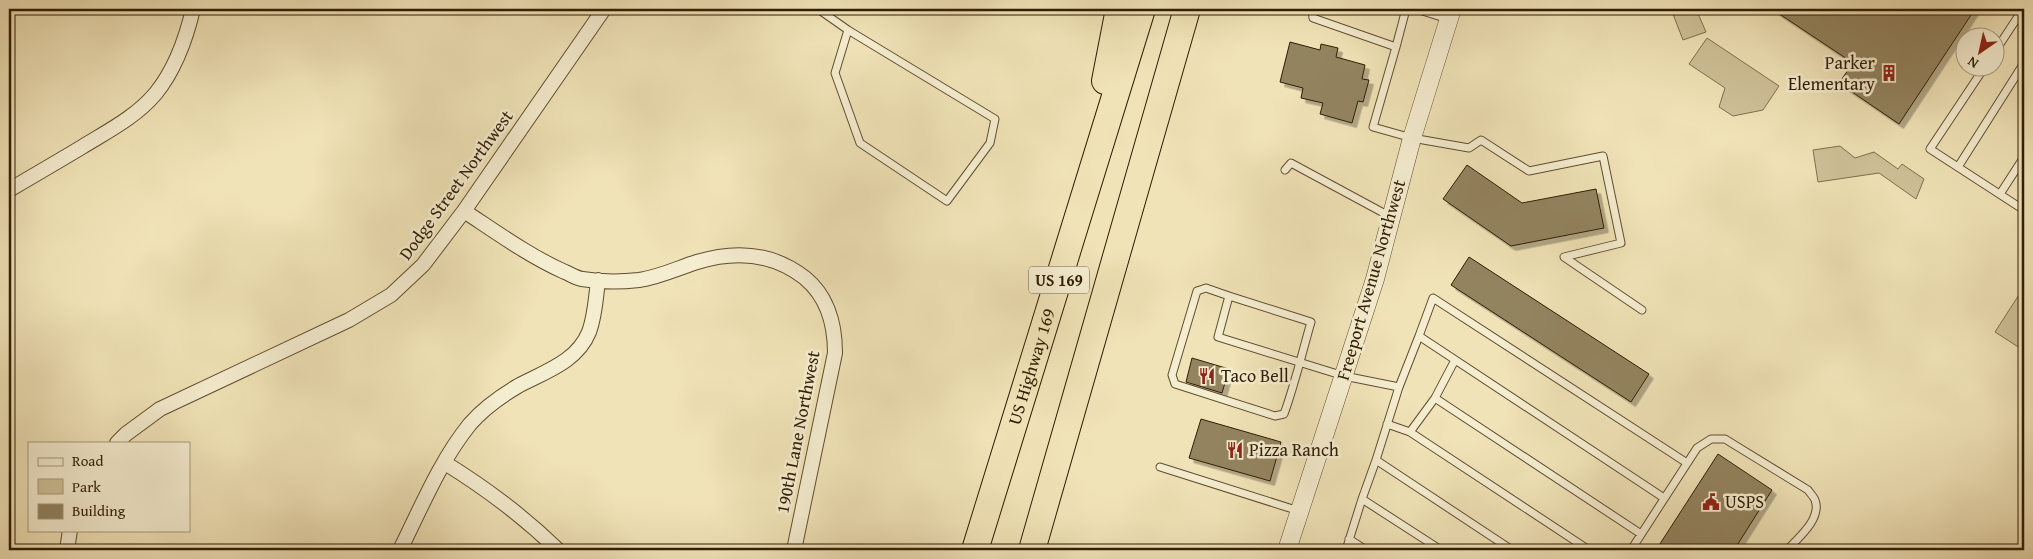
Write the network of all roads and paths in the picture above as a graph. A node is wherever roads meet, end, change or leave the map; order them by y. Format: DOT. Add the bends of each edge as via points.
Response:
graph roads {
  1 [pos="193,9"];
  2 [pos="604,9"];
  3 [pos="818,9"];
  4 [pos="1119,9"];
  5 [pos="1142,9"];
  6 [pos="1187,9"];
  7 [pos="1204,9"];
  8 [pos="1312,9"];
  9 [pos="1406,9"];
  10 [pos="1416,9"];
  11 [pos="2023,9"];
  12 [pos="1450,14"];
  13 [pos="848,30"];
  14 [pos="2006,35"];
  15 [pos="1396,47"];
  16 [pos="2024,63"];
  17 [pos="1977,78"];
  18 [pos="1412,138"];
  19 [pos="1144,157"];
  20 [pos="2024,157"];
  21 [pos="1958,167"];
  22 [pos="1285,170"];
  23 [pos="9,190"];
  24 [pos="2000,194"];
  25 [pos="1083,200"];
  26 [pos="2024,210"];
  27 [pos="464,211"];
  28 [pos="1391,217"];
  29 [pos="598,280"];
  30 [pos="1230,296"];
  31 [pos="1642,310"];
  32 [pos="1419,336"];
  33 [pos="1455,360"];
  34 [pos="1300,362"];
  35 [pos="1344,376"];
  36 [pos="1399,387"];
  37 [pos="1435,398"];
  38 [pos="1387,424"];
  39 [pos="1410,432"];
  40 [pos="118,442"];
  41 [pos="1376,460"];
  42 [pos="445,463"];
  43 [pos="1687,464"];
  44 [pos="1160,467"];
  45 [pos="1664,498"];
  46 [pos="1362,499"];
  47 [pos="1300,512"];
  48 [pos="70,532"];
  49 [pos="1641,534"];
  50 [pos="1349,539"];
  51 [pos="67,550"];
  52 [pos="400,550"];
  53 [pos="558,550"];
  54 [pos="794,550"];
  55 [pos="975,550"];
  56 [pos="1032,550"];
  57 [pos="1287,550"];
  58 [pos="1346,550"];
  59 [pos="1366,550"];
  60 [pos="1440,550"];
  61 [pos="1512,550"];
  62 [pos="1589,550"];
  63 [pos="1630,550"];
  64 [pos="1787,550"];
  1 -- 23 [label="street" via="180,54 156,93 140,110"];
  2 -- 27 [label="street, Dodge Street Northwest"];
  3 -- 13 [label="lane"];
  4 -- 25 [label="highway"];
  5 -- 25 [label="highway, US Highway 169 / US 169"];
  6 -- 19 [label="highway, US 169"];
  7 -- 19 [label="highway"];
  8 -- 15 [label="lane" via="1313,18"];
  9 -- 15 [label="lane"];
  10 -- 12 [label="lane"];
  11 -- 14 [label="lane"];
  12 -- 18 [label="street, Freeport Avenue Northwest"];
  13 -- 13 [label="lane" via="995,119 990,143 947,201 860,143 835,73"];
  15 -- 18 [label="lane" via="1373,127"];
  16 -- 21 [label="lane"];
  17 -- 21 [label="lane" via="1930,149"];
  18 -- 28 [label="street, Freeport Avenue Northwest"];
  18 -- 31 [label="lane" via="1469,148 1482,140 1530,171 1602,156 1621,243 1564,257"];
  19 -- 56 [label="highway, US 169"];
  20 -- 24 [label="lane"];
  21 -- 24 [label="lane"];
  22 -- 28 [label="lane" via="1291,163"];
  24 -- 26 [label="lane"];
  25 -- 55 [label="highway, US Highway 169 / US 169"];
  27 -- 29 [label="street, 190th Lane Northwest" via="538,259 581,279"];
  27 -- 40 [label="street, Dodge Street Northwest" via="423,265 391,295 348,320 160,409"];
  28 -- 35 [label="street, Freeport Avenue Northwest"];
  29 -- 42 [label="street" via="589,333 581,346 569,359 517,387 484,411 470,424"];
  29 -- 54 [label="street, 190th Lane Northwest" via="640,280 697,262 737,254 779,262 811,283 820,295 832,320 834,353"];
  30 -- 34 [label="lane" via="1311,322"];
  30 -- 34 [label="lane" via="1218,337"];
  30 -- 34 [label="lane" via="1206,288 1197,291 1172,375 1175,384 1275,416 1284,414"];
  32 -- 33 [label="lane"];
  32 -- 36 [label="lane"];
  32 -- 43 [label="lane" via="1433,298"];
  33 -- 37 [label="lane"];
  33 -- 45 [label="lane"];
  34 -- 35 [label="lane"];
  35 -- 36 [label="lane"];
  35 -- 47 [label="street, Freeport Avenue Northwest"];
  36 -- 38 [label="lane"];
  37 -- 39 [label="lane"];
  37 -- 49 [label="lane"];
  38 -- 39 [label="lane"];
  38 -- 41 [label="lane"];
  39 -- 62 [label="lane"];
  41 -- 46 [label="lane"];
  41 -- 61 [label="lane"];
  42 -- 52 [label="street"];
  42 -- 53 [label="street" via="517,512"];
  43 -- 45 [label="lane"];
  43 -- 64 [label="lane" via="1697,448 1710,439 1725,439 1808,490 1815,500 1816,513"];
  44 -- 47 [label="lane"];
  45 -- 49 [label="lane"];
  46 -- 50 [label="lane"];
  46 -- 60 [label="lane"];
  47 -- 57 [label="street, Freeport Avenue Northwest"];
  48 -- 51 [label="street"];
  49 -- 63 [label="lane"];
  50 -- 58 [label="lane"];
  50 -- 59 [label="lane"];
}
